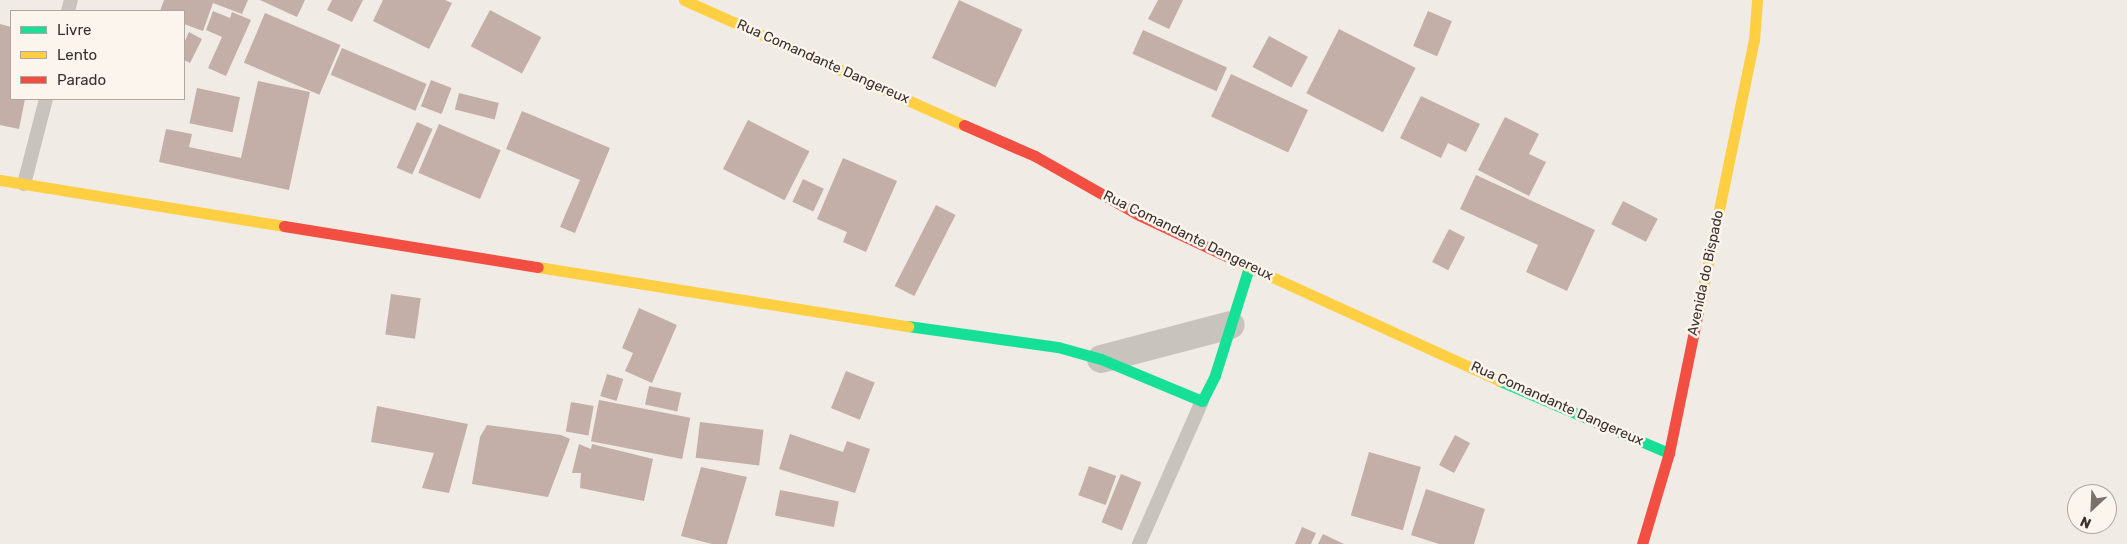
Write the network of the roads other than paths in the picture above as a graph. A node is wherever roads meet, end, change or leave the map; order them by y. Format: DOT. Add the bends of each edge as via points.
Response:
graph roads {
  1 [pos="684,0"];
  2 [pos="1758,0"];
  3 [pos="46,100"];
  4 [pos="0,180"];
  5 [pos="24,184"];
  6 [pos="1249,267"];
  7 [pos="1231,325"];
  8 [pos="1102,359"];
  9 [pos="1202,401"];
  10 [pos="1668,453"];
  11 [pos="1138,544"];
  12 [pos="1642,544"];
  1 -- 6 [label="street, Rua Comandante Dangereux" via="1034,156 1139,215"];
  2 -- 10 [label="street, Avenida do Bispado" via="1754,40"];
  3 -- 5 [label="lane"];
  4 -- 5 [label="street"];
  5 -- 8 [label="street" via="948,333 1058,347"];
  6 -- 7 [label="street"];
  6 -- 10 [label="street, Rua Comandante Dangereux"];
  7 -- 8 [label="street"];
  7 -- 9 [label="street" via="1215,375"];
  8 -- 9 [label="street"];
  9 -- 11 [label="lane"];
  10 -- 12 [label="street, Avenida do Bispado"];
}
